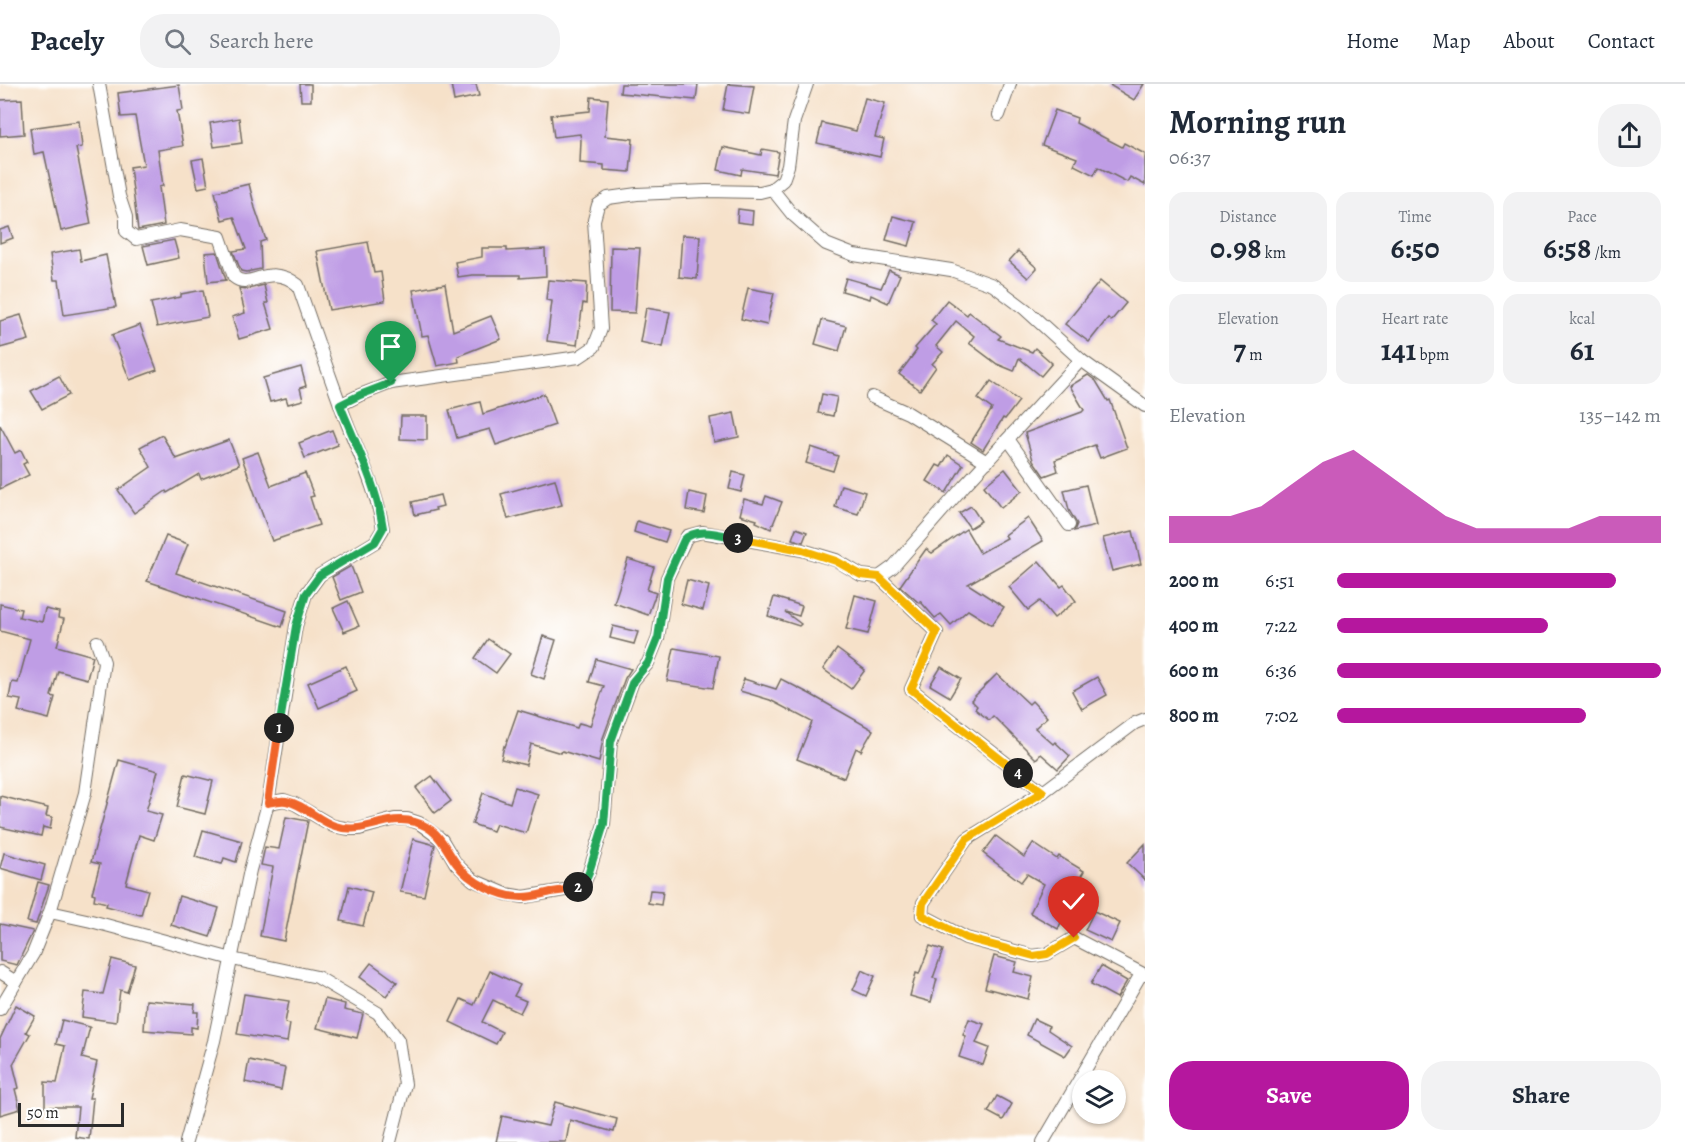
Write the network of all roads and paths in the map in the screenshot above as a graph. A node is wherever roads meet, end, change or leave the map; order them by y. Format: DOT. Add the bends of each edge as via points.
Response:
graph roads {
  1 [pos="99,84"];
  2 [pos="807,84"];
  3 [pos="1010,84"];
  4 [pos="999,115"];
  5 [pos="772,189"];
  6 [pos="1081,360"];
  7 [pos="872,397"];
  8 [pos="340,405"];
  9 [pos="1145,406"];
  10 [pos="1008,439"];
  11 [pos="987,462"];
  12 [pos="1069,525"];
  13 [pos="879,577"];
  14 [pos="97,642"];
  15 [pos="1145,719"];
  16 [pos="1043,792"];
  17 [pos="268,803"];
  18 [pos="50,912"];
  19 [pos="232,958"];
  20 [pos="0,972"];
  21 [pos="1143,975"];
  22 [pos="16,982"];
  23 [pos="0,1009"];
  24 [pos="186,1142"];
  25 [pos="390,1142"];
  26 [pos="1043,1142"];
  1 -- 8 [label="street" via="126,231 136,239 180,230 220,237 234,277 240,281 273,274 289,277 298,285"];
  2 -- 5 [label="street" via="794,121 786,173"];
  3 -- 4 [label="street"];
  5 -- 6 [label="street" via="792,214 826,244 854,255 951,270 993,285"];
  5 -- 8 [label="street" via="608,198 598,205 594,220 601,329 594,347 579,357 391,383"];
  6 -- 9 [label="street"];
  6 -- 10 [label="street"];
  7 -- 11 [label="street" via="908,413"];
  8 -- 17 [label="street" via="383,528 375,542 320,575 306,594 296,626"];
  10 -- 11 [label="street"];
  10 -- 12 [label="street"];
  11 -- 13 [label="street" via="893,567"];
  13 -- 16 [label="street" via="937,632 911,689"];
  13 -- 17 [label="street" via="861,575 836,561 802,550 702,532 687,536 667,578 658,638 648,663 633,681 611,741 604,824 584,884 576,888 524,897 506,894 473,880 456,864 442,840 419,823 395,819 350,830 333,826 284,800"];
  14 -- 18 [label="street" via="104,662 84,793"];
  15 -- 16 [label="street"];
  16 -- 21 [label="street" via="967,839 923,903 922,915 966,938 1034,956 1047,954 1074,938"];
  17 -- 19 [label="street"];
  18 -- 19 [label="street"];
  18 -- 22 [label="street" via="33,954"];
  19 -- 24 [label="street"];
  19 -- 25 [label="street" via="317,977 378,1013 398,1040 405,1084"];
  20 -- 22 [label="street"];
  21 -- 26 [label="street"];
  22 -- 23 [label="street"];
}
